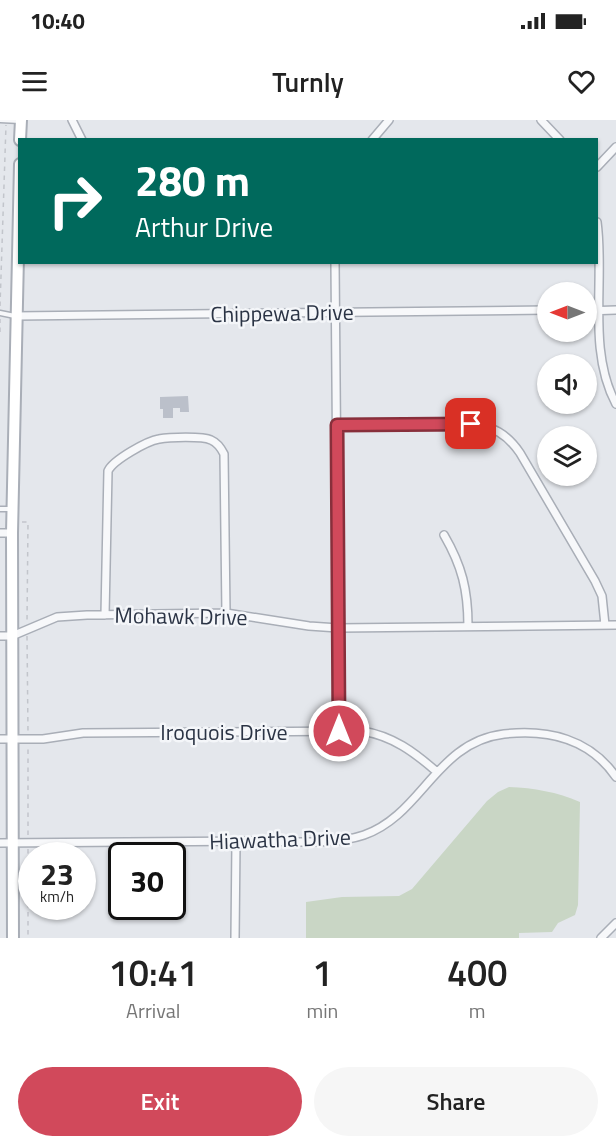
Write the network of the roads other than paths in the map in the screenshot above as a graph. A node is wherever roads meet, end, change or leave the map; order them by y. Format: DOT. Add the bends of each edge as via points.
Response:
graph roads {
  1 [pos="0,120"];
  2 [pos="21,120"];
  3 [pos="72,120"];
  4 [pos="389,120"];
  5 [pos="541,120"];
  6 [pos="20,138"];
  7 [pos="81,138"];
  8 [pos="374,138"];
  9 [pos="558,138"];
  10 [pos="616,147"];
  11 [pos="598,166"];
  12 [pos="18,240"];
  13 [pos="598,251"];
  14 [pos="335,264"];
  15 [pos="537,310"];
  16 [pos="600,310"];
  17 [pos="616,310"];
  18 [pos="0,313"];
  19 [pos="336,313"];
  20 [pos="16,316"];
  21 [pos="616,404"];
  22 [pos="337,425"];
  23 [pos="0,509"];
  24 [pos="13,509"];
  25 [pos="0,533"];
  26 [pos="12,533"];
  27 [pos="444,535"];
  28 [pos="226,613"];
  29 [pos="105,615"];
  30 [pos="605,625"];
  31 [pos="616,625"];
  32 [pos="468,626"];
  33 [pos="338,628"];
  34 [pos="0,636"];
  35 [pos="12,636"];
  36 [pos="339,731"];
  37 [pos="0,739"];
  38 [pos="12,739"];
  39 [pos="437,772"];
  40 [pos="616,777"];
  41 [pos="236,842"];
  42 [pos="0,843"];
  43 [pos="12,843"];
  44 [pos="616,923"];
  45 [pos="13,938"];
  46 [pos="235,938"];
  47 [pos="600,938"];
  1 -- 2 [label="lane"];
  2 -- 6 [label="street"];
  3 -- 7 [label="street"];
  4 -- 8 [label="street"];
  5 -- 9 [label="street"];
  10 -- 11 [label="street"];
  12 -- 20 [label="street"];
  13 -- 16 [label="street"];
  14 -- 19 [label="street"];
  15 -- 19 [label="street, Chippewa Drive"];
  16 -- 17 [label="street"];
  16 -- 21 [label="street" via="601,361"];
  18 -- 20 [label="lane"];
  19 -- 20 [label="street, Chippewa Drive"];
  19 -- 22 [label="street"];
  20 -- 24 [label="street"];
  22 -- 30 [label="street" via="471,424 505,435 520,453 595,581 602,596"];
  22 -- 33 [label="street"];
  23 -- 24 [label="lane"];
  24 -- 26 [label="street"];
  25 -- 26 [label="street"];
  26 -- 35 [label="street"];
  27 -- 32 [label="street" via="464,582"];
  28 -- 29 [label="street, Mohawk Drive"];
  28 -- 29 [label="street" via="224,454 210,439 164,439 153,441 109,469"];
  28 -- 33 [label="street, Mohawk Drive"];
  29 -- 35 [label="street, Mohawk Drive" via="57,617"];
  30 -- 31 [label="street, Mohawk Drive"];
  30 -- 32 [label="street, Mohawk Drive"];
  32 -- 33 [label="street, Mohawk Drive"];
  33 -- 36 [label="street"];
  34 -- 35 [label="street, Mohawk Drive"];
  35 -- 38 [label="street"];
  36 -- 38 [label="street, Iroquois Drive" via="83,733"];
  36 -- 39 [label="street, Iroquois Drive" via="385,736"];
  37 -- 38 [label="street, Iroquois Drive"];
  38 -- 43 [label="street"];
  39 -- 40 [label="street, Hiawatha Drive" via="456,753 477,741 504,734 537,733 563,737 584,746"];
  39 -- 41 [label="street, Hiawatha Drive" via="397,816 366,834 340,840"];
  41 -- 43 [label="street, Hiawatha Drive"];
  41 -- 46 [label="street"];
  42 -- 43 [label="street, Hiawatha Drive"];
  43 -- 45 [label="street"];
  44 -- 47 [label="street"];
}
